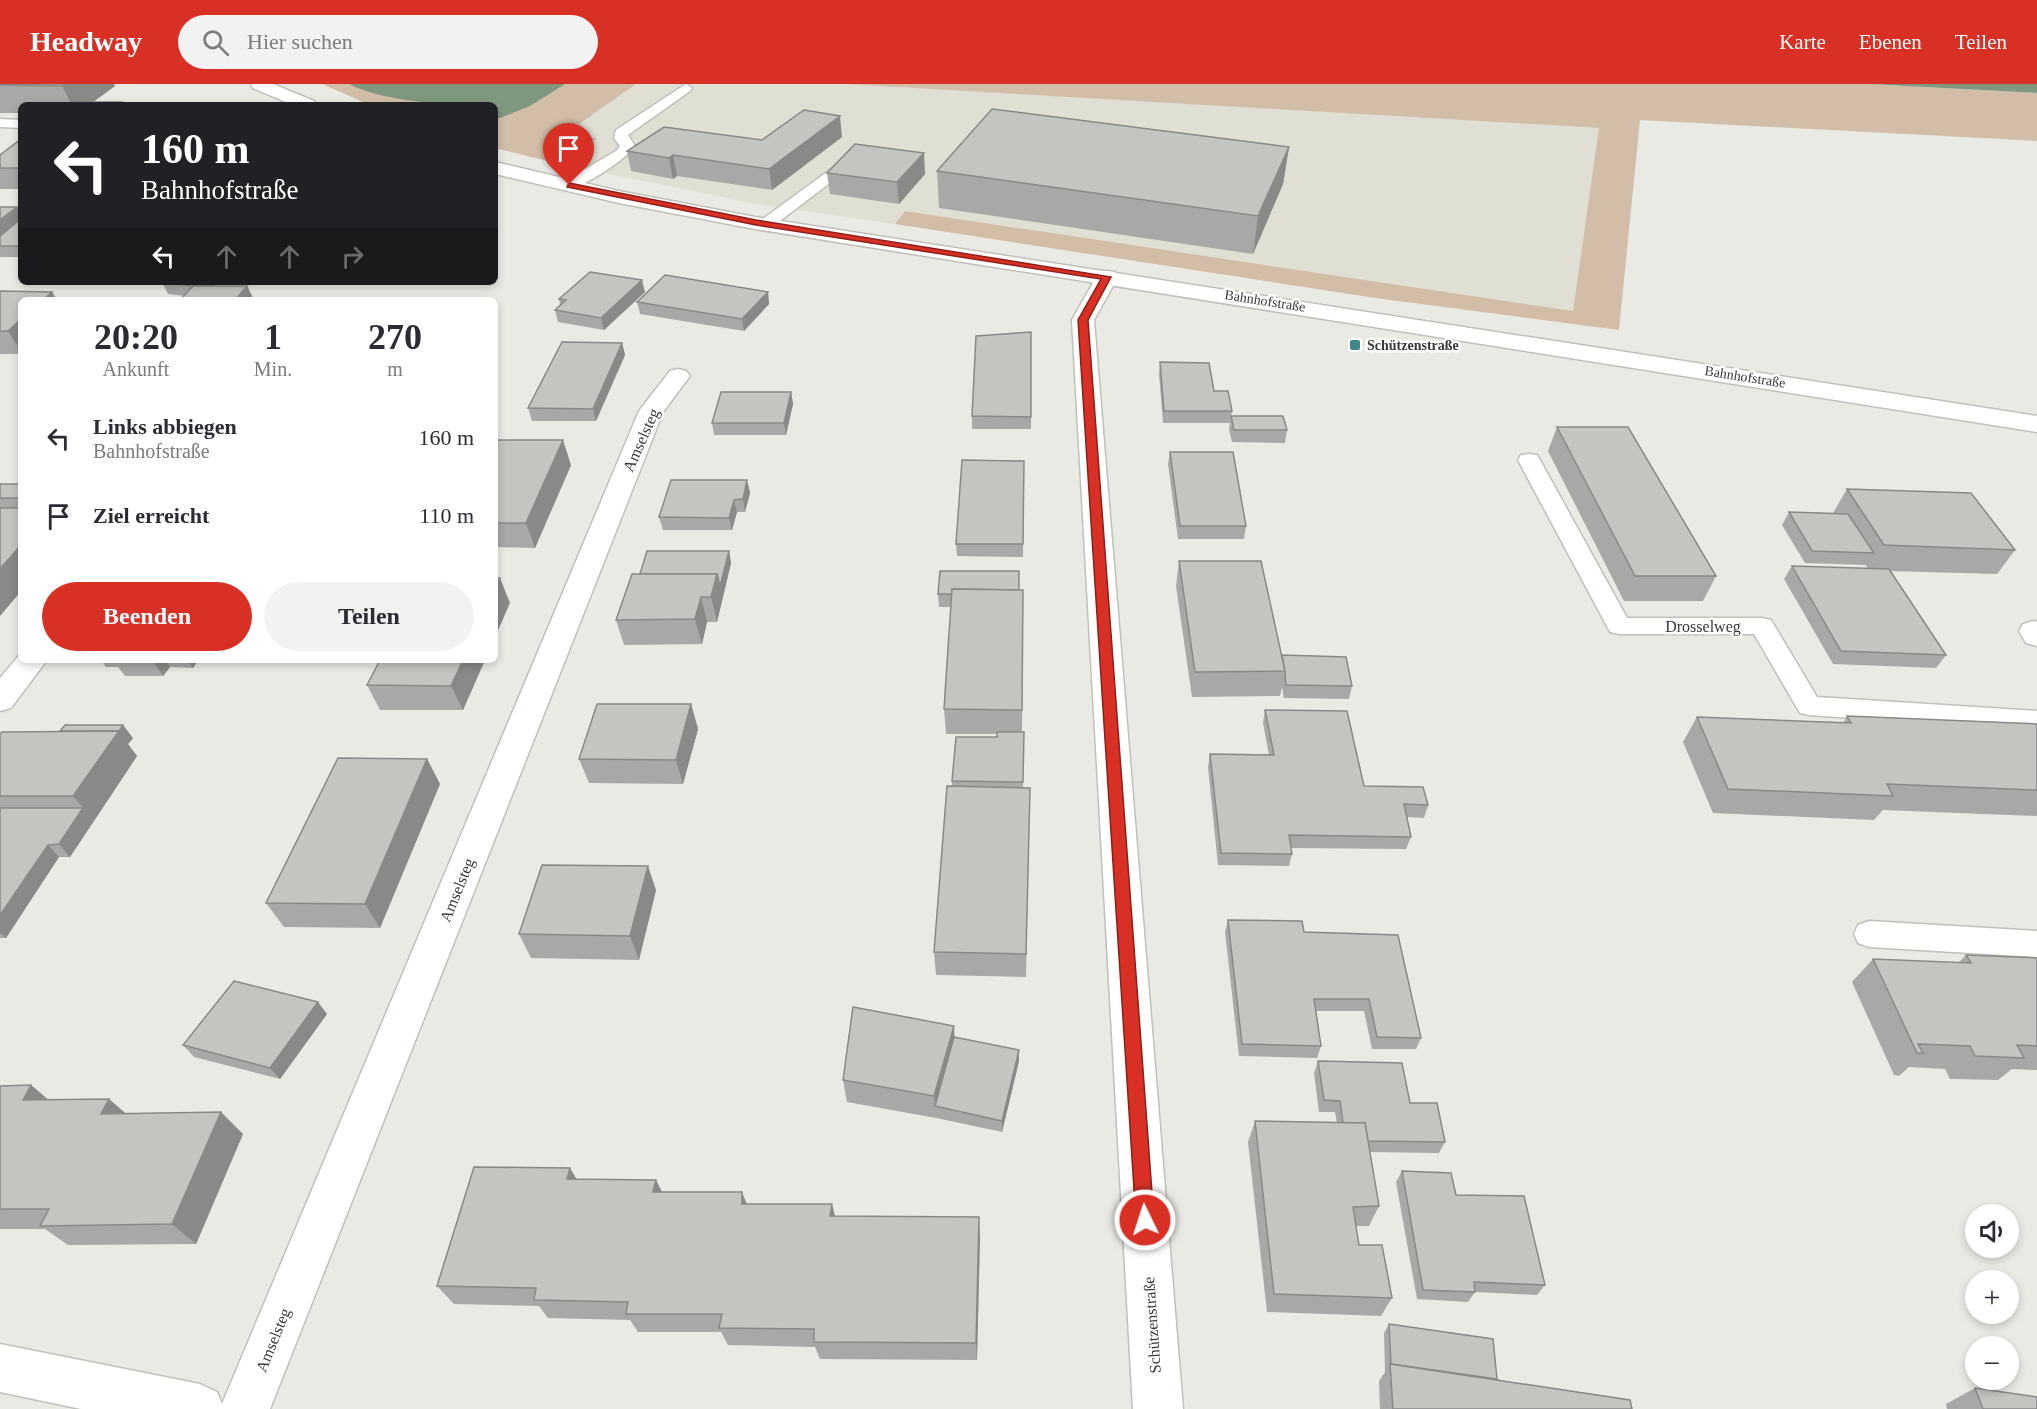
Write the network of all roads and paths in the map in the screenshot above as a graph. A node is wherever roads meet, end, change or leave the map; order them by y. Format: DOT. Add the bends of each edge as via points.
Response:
graph roads {
  1 [pos="259,84"];
  2 [pos="685,88"];
  3 [pos="301,102"];
  4 [pos="0,123"];
  5 [pos="18,124"];
  6 [pos="858,154"];
  7 [pos="498,169"];
  8 [pos="569,185"];
  9 [pos="766,224"];
  10 [pos="1107,277"];
  11 [pos="678,376"];
  12 [pos="2037,424"];
  13 [pos="1529,460"];
  14 [pos="30,663"];
  15 [pos="0,700"];
  16 [pos="2037,721"];
  17 [pos="1869,933"];
  18 [pos="2037,944"];
  19 [pos="0,1368"];
  20 [pos="200,1409"];
  21 [pos="245,1409"];
  22 [pos="1158,1409"];
  1 -- 3 [label="street"];
  2 -- 8 [label="lane" via="621,133 628,146 621,153"];
  4 -- 5 [label="lane"];
  6 -- 9 [label="lane"];
  7 -- 8 [label="street, Bahnhofstraße"];
  8 -- 9 [label="street, Bahnhofstraße"];
  9 -- 10 [label="street, Bahnhofstraße"];
  10 -- 12 [label="street, Bahnhofstraße"];
  10 -- 22 [label="street, Schützenstraße" via="1083,320"];
  11 -- 21 [label="street, Amselsteg" via="651,411"];
  13 -- 16 [label="lane, Drosselweg" via="1618,626 1762,626 1809,706"];
  14 -- 15 [label="street"];
  17 -- 18 [label="lane"];
  19 -- 20 [label="street"];
}
